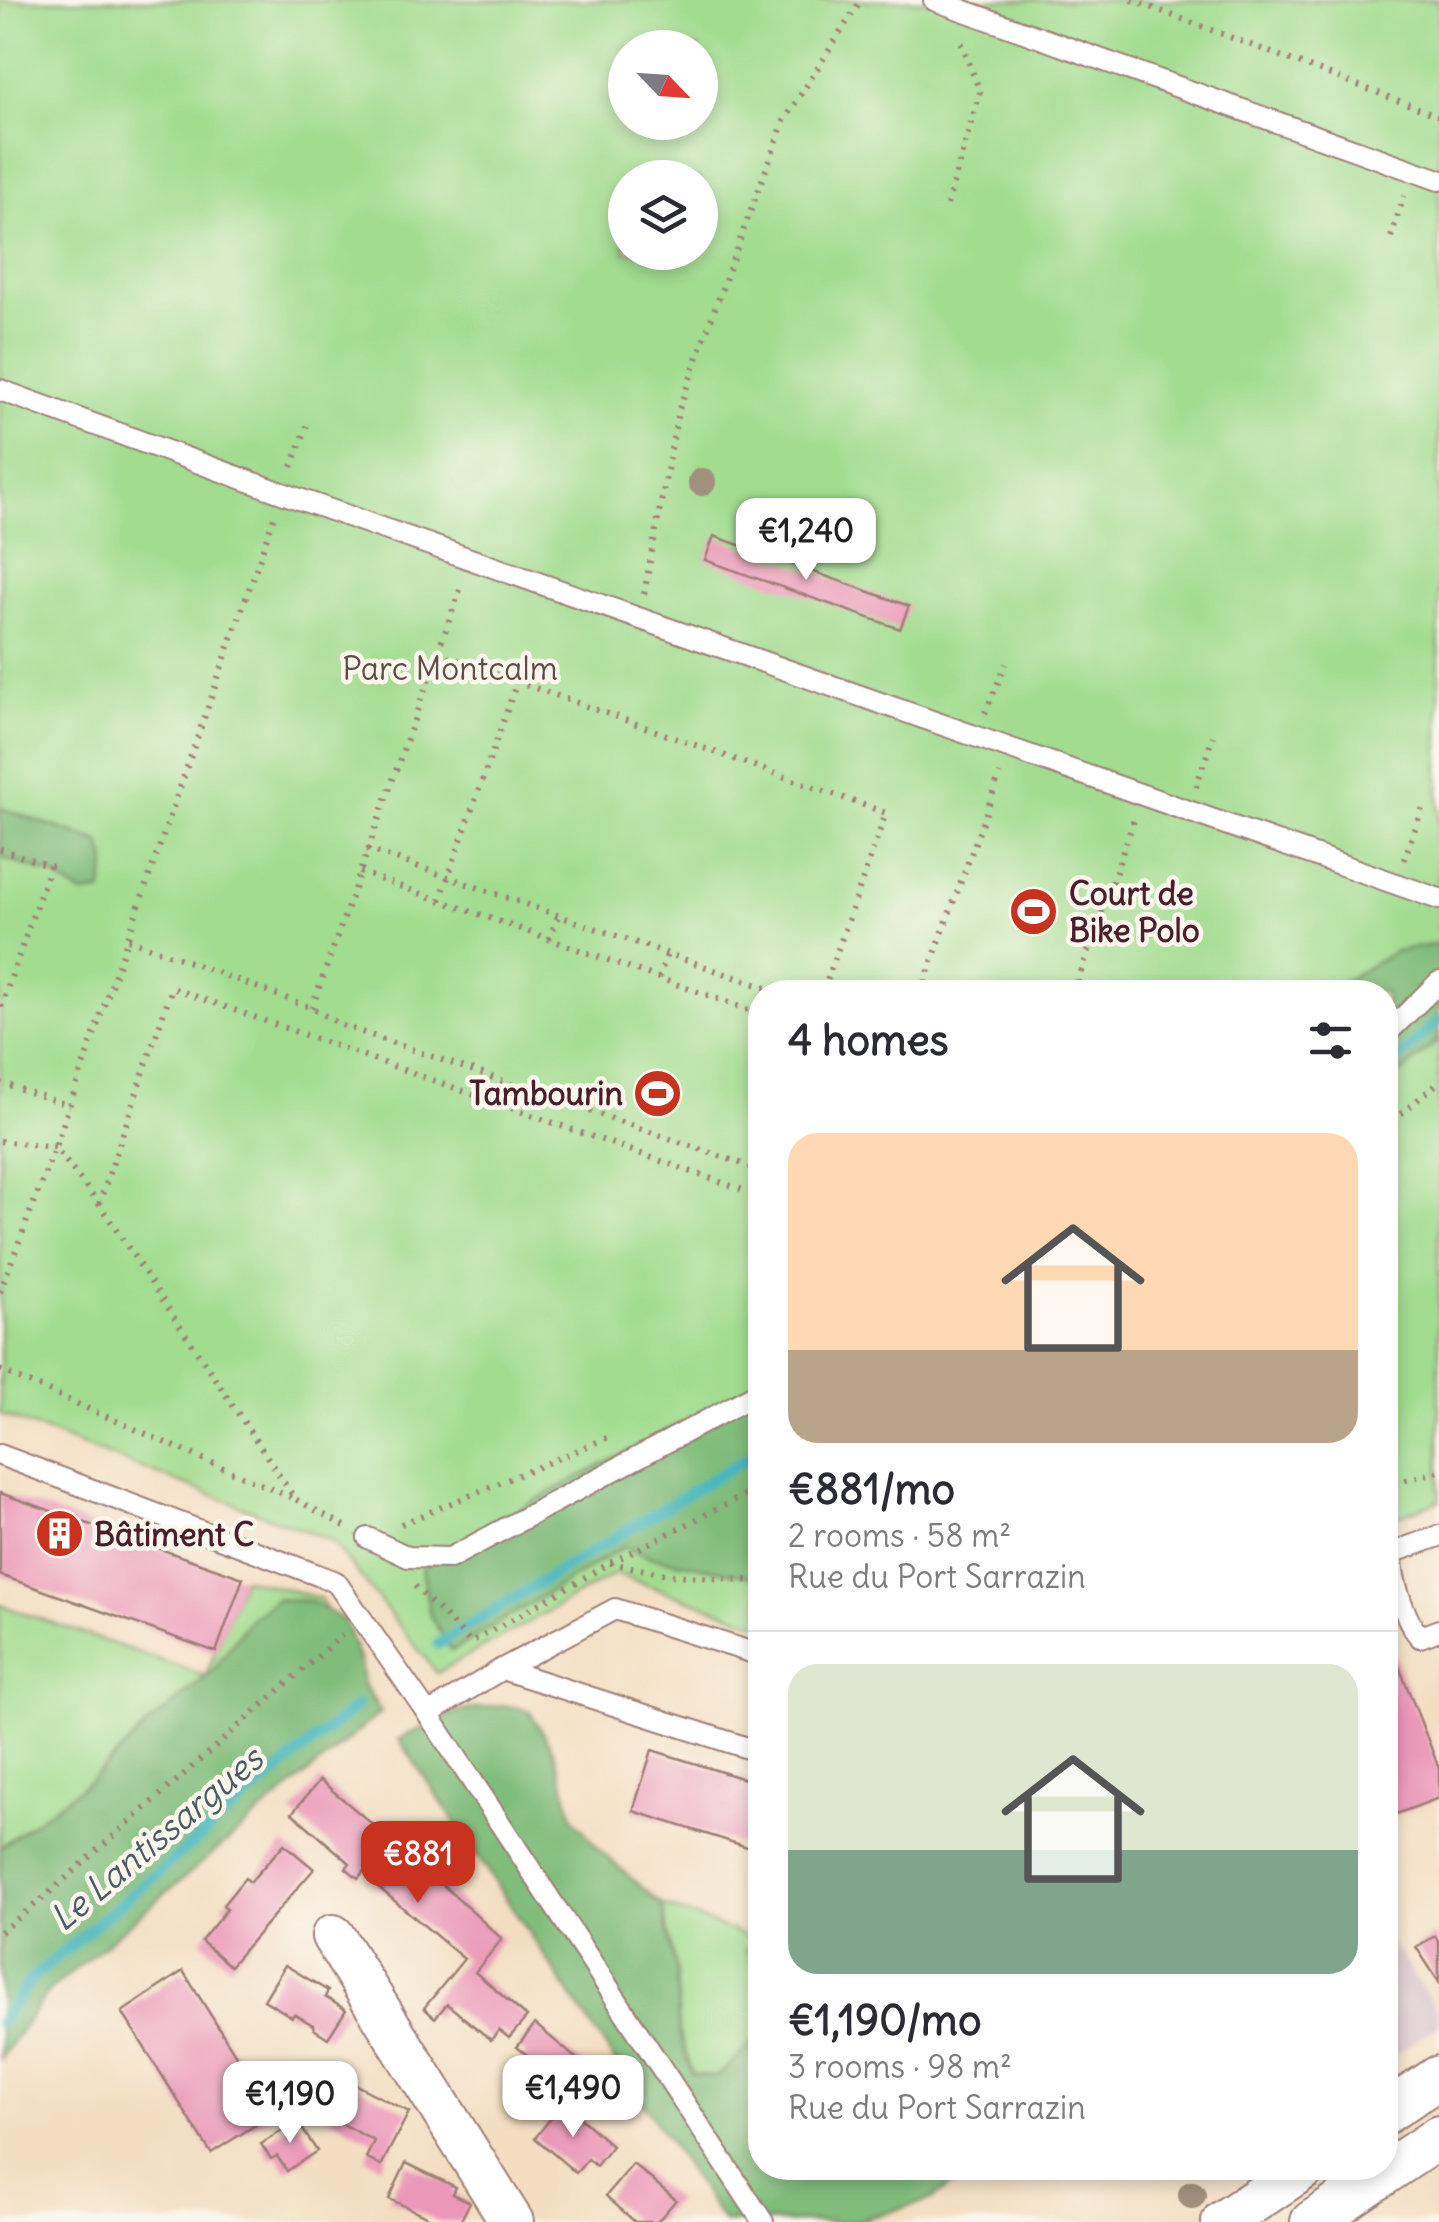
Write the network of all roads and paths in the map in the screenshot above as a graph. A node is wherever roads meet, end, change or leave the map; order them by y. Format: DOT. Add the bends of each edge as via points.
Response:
graph roads {
  1 [pos="861,0"];
  2 [pos="1132,0"];
  3 [pos="940,2"];
  4 [pos="1439,116"];
  5 [pos="1412,171"];
  6 [pos="1439,180"];
  7 [pos="947,205"];
  8 [pos="1392,237"];
  9 [pos="0,390"];
  10 [pos="307,426"];
  11 [pos="282,493"];
  12 [pos="470,559"];
  13 [pos="636,617"];
  14 [pos="437,653"];
  15 [pos="1006,664"];
  16 [pos="517,682"];
  17 [pos="975,736"];
  18 [pos="1213,736"];
  19 [pos="1010,750"];
  20 [pos="1143,796"];
  21 [pos="1422,809"];
  22 [pos="1187,811"];
  23 [pos="0,849"];
  24 [pos="367,849"];
  25 [pos="360,872"];
  26 [pos="448,878"];
  27 [pos="1396,884"];
  28 [pos="1439,899"];
  29 [pos="440,900"];
  30 [pos="558,916"];
  31 [pos="550,939"];
  32 [pos="128,940"];
  33 [pos="667,954"];
  34 [pos="659,978"];
  35 [pos="827,980"];
  36 [pos="925,980"];
  37 [pos="1078,980"];
  38 [pos="748,982"];
  39 [pos="1439,982"];
  40 [pos="312,1008"];
  41 [pos="0,1010"];
  42 [pos="748,1010"];
  43 [pos="1398,1022"];
  44 [pos="0,1082"];
  45 [pos="1439,1082"];
  46 [pos="70,1106"];
  47 [pos="1398,1116"];
  48 [pos="0,1141"];
  49 [pos="55,1147"];
  50 [pos="748,1166"];
  51 [pos="748,1192"];
  52 [pos="99,1204"];
  53 [pos="0,1292"];
  54 [pos="0,1370"];
  55 [pos="748,1398"];
  56 [pos="618,1434"];
  57 [pos="0,1455"];
  58 [pos="1439,1471"];
  59 [pos="1398,1482"];
  60 [pos="748,1493"];
  61 [pos="295,1500"];
  62 [pos="1439,1536"];
  63 [pos="368,1538"];
  64 [pos="1398,1551"];
  65 [pos="610,1563"];
  66 [pos="748,1581"];
  67 [pos="1398,1587"];
  68 [pos="362,1618"];
  69 [pos="1439,1630"];
  70 [pos="748,1651"];
  71 [pos="502,1669"];
  72 [pos="428,1714"];
  73 [pos="748,1748"];
  74 [pos="0,1932"];
  75 [pos="333,1936"];
  76 [pos="1439,2077"];
  77 [pos="1398,2105"];
  78 [pos="1439,2137"];
  79 [pos="1398,2164"];
  80 [pos="1286,2180"];
  81 [pos="1375,2180"];
  82 [pos="512,2222"];
  83 [pos="763,2222"];
  84 [pos="1223,2222"];
  85 [pos="1312,2222"];
  1 -- 13 [label="path" via="784,121 728,272 678,412 649,580"];
  2 -- 4 [label="path"];
  3 -- 5 [label="lane"];
  3 -- 7 [label="path" via="980,92"];
  5 -- 6 [label="lane"];
  5 -- 8 [label="path"];
  9 -- 11 [label="lane"];
  10 -- 11 [label="path"];
  11 -- 12 [label="lane"];
  11 -- 32 [label="path"];
  12 -- 13 [label="lane"];
  12 -- 14 [label="path"];
  13 -- 17 [label="lane"];
  14 -- 16 [label="path"];
  14 -- 24 [label="path"];
  15 -- 17 [label="path"];
  16 -- 26 [label="path"];
  16 -- 35 [label="path" via="886,813"];
  17 -- 19 [label="lane"];
  18 -- 22 [label="path"];
  19 -- 20 [label="lane"];
  19 -- 36 [label="path"];
  20 -- 22 [label="lane"];
  20 -- 37 [label="path"];
  21 -- 27 [label="path"];
  22 -- 27 [label="lane"];
  23 -- 41 [label="path" via="50,866"];
  24 -- 25 [label="path"];
  24 -- 26 [label="path"];
  25 -- 29 [label="path"];
  25 -- 40 [label="path"];
  26 -- 29 [label="path"];
  26 -- 30 [label="path"];
  27 -- 28 [label="lane"];
  29 -- 31 [label="path"];
  30 -- 31 [label="path"];
  30 -- 33 [label="path"];
  31 -- 34 [label="path"];
  32 -- 40 [label="path"];
  32 -- 46 [label="path"];
  33 -- 34 [label="path"];
  33 -- 38 [label="path"];
  34 -- 42 [label="path"];
  39 -- 43 [label="lane"];
  40 -- 50 [label="path" via="341,1025"];
  44 -- 46 [label="path"];
  45 -- 47 [label="path"];
  46 -- 49 [label="path"];
  48 -- 49 [label="path"];
  49 -- 52 [label="path"];
  49 -- 53 [label="path"];
  51 -- 52 [label="path" via="172,988"];
  52 -- 61 [label="path"];
  54 -- 61 [label="path"];
  55 -- 63 [label="lane" via="450,1558 408,1557"];
  56 -- 63 [label="path"];
  57 -- 68 [label="lane" via="336,1582"];
  58 -- 59 [label="path"];
  60 -- 65 [label="path"];
  61 -- 63 [label="path"];
  62 -- 64 [label="lane"];
  63 -- 65 [label="path" via="472,1643"];
  65 -- 66 [label="path"];
  67 -- 69 [label="lane" via="1412,1628 1420,1636"];
  68 -- 72 [label="lane"];
  68 -- 74 [label="path"];
  70 -- 71 [label="lane" via="615,1608"];
  71 -- 72 [label="lane"];
  71 -- 73 [label="lane"];
  72 -- 83 [label="lane"];
  75 -- 82 [label="street"];
  76 -- 77 [label="street"];
  78 -- 79 [label="street"];
  80 -- 84 [label="street"];
  81 -- 85 [label="street"];
}
